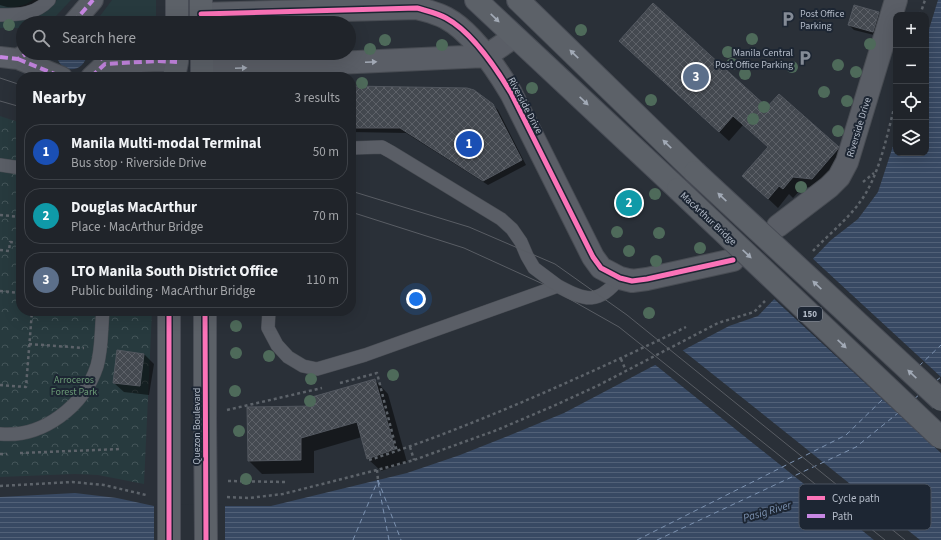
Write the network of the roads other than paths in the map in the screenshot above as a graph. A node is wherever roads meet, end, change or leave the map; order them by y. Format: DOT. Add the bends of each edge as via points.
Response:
graph roads {
  1 [pos="49,0"];
  2 [pos="93,0"];
  3 [pos="177,0"];
  4 [pos="476,0"];
  5 [pos="518,0"];
  6 [pos="896,0"];
  7 [pos="204,9"];
  8 [pos="0,15"];
  9 [pos="81,16"];
  10 [pos="177,16"];
  11 [pos="514,37"];
  12 [pos="486,56"];
  13 [pos="24,60"];
  14 [pos="176,64"];
  15 [pos="98,65"];
  16 [pos="202,66"];
  17 [pos="51,72"];
  18 [pos="272,72"];
  19 [pos="356,148"];
  20 [pos="0,165"];
  21 [pos="16,167"];
  22 [pos="778,226"];
  23 [pos="733,260"];
  24 [pos="620,278"];
  25 [pos="558,286"];
  26 [pos="103,316"];
  27 [pos="168,316"];
  28 [pos="204,316"];
  29 [pos="268,316"];
  30 [pos="941,400"];
  31 [pos="0,434"];
  32 [pos="941,438"];
  33 [pos="169,540"];
  34 [pos="206,540"];
  1 -- 8 [label="lane" via="30,12"];
  2 -- 9 [label="street"];
  3 -- 10 [label="main road"];
  4 -- 11 [label="main road, MacArthur Bridge / 150, one-way"];
  30 -- 5 [label="main road, 150, one-way, bridge" via="695,172"];
  6 -- 22 [label="street, Riverside Drive" via="847,162 830,187"];
  7 -- 12 [label="street, Riverside Drive" via="417,8 433,12 457,25"];
  11 -- 12 [label="street"];
  11 -- 32 [label="main road, MacArthur Bridge / 150, one-way, bridge"];
  18 -- 12 [label="street, one-way"];
  12 -- 24 [label="street, Riverside Drive" via="511,93 593,257 601,268"];
  13 -- 17 [label="street"];
  14 -- 15 [label="street" via="158,61"];
  16 -- 18 [label="street, one-way"];
  19 -- 25 [label="lane" via="377,147 391,152 501,219 521,242 534,268"];
  20 -- 21 [label="lane"];
  23 -- 24 [label="street, Riverside Drive" via="647,279 632,281"];
  24 -- 25 [label="lane" via="610,290 590,299 573,295"];
  25 -- 29 [label="lane" via="365,355 317,369 303,366 288,357 277,345 268,328"];
  26 -- 31 [label="lane" via="97,366 81,396 58,418 45,425 17,433"];
  27 -- 33 [label="main road, bridge"];
  28 -- 34 [label="main road, Quezon Boulevard, bridge"];
}
